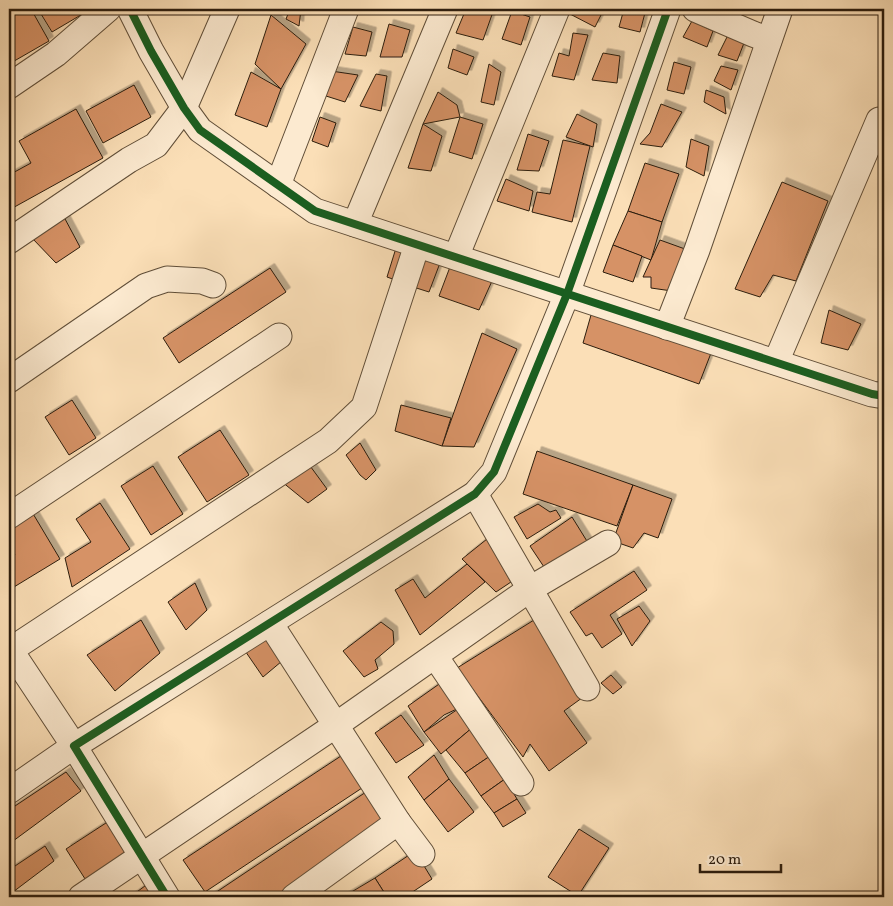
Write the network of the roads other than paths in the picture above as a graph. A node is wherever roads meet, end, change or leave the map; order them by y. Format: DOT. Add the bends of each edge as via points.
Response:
graph roads {
  1 [pos="108,9"];
  2 [pos="130,9"];
  3 [pos="227,9"];
  4 [pos="346,9"];
  5 [pos="445,9"];
  6 [pos="556,9"];
  7 [pos="668,9"];
  8 [pos="695,9"];
  9 [pos="780,9"];
  10 [pos="769,40"];
  11 [pos="9,86"];
  12 [pos="184,108"];
  13 [pos="879,120"];
  14 [pos="278,185"];
  15 [pos="355,224"];
  16 [pos="9,241"];
  17 [pos="417,244"];
  18 [pos="456,257"];
  19 [pos="213,285"];
  20 [pos="567,294"];
  21 [pos="667,327"];
  22 [pos="279,336"];
  23 [pos="776,362"];
  24 [pos="9,380"];
  25 [pos="884,396"];
  26 [pos="475,494"];
  27 [pos="9,516"];
  28 [pos="608,542"];
  29 [pos="530,589"];
  30 [pos="270,623"];
  31 [pos="9,650"];
  32 [pos="434,656"];
  33 [pos="587,688"];
  34 [pos="336,725"];
  35 [pos="74,746"];
  36 [pos="521,783"];
  37 [pos="9,791"];
  38 [pos="398,822"];
  39 [pos="422,854"];
  40 [pos="141,856"];
  41 [pos="81,897"];
  42 [pos="167,897"];
  43 [pos="294,897"];
  1 -- 11 [label="street" via="56,54"];
  2 -- 12 [label="street"];
  3 -- 12 [label="street"];
  4 -- 14 [label="street"];
  5 -- 15 [label="street"];
  6 -- 18 [label="street"];
  7 -- 20 [label="street"];
  8 -- 10 [label="street"];
  9 -- 10 [label="street"];
  10 -- 21 [label="street"];
  12 -- 14 [label="street" via="200,130"];
  12 -- 16 [label="street" via="156,145 128,160"];
  13 -- 23 [label="street"];
  14 -- 15 [label="street" via="315,211"];
  15 -- 17 [label="street"];
  17 -- 18 [label="street"];
  17 -- 31 [label="street" via="364,407 328,441"];
  18 -- 20 [label="street"];
  19 -- 24 [label="street" via="167,279 146,286"];
  20 -- 21 [label="street"];
  20 -- 26 [label="street" via="494,472"];
  21 -- 23 [label="street"];
  22 -- 27 [label="street"];
  23 -- 25 [label="street"];
  26 -- 29 [label="street"];
  26 -- 30 [label="street"];
  28 -- 29 [label="street"];
  29 -- 32 [label="street"];
  29 -- 33 [label="street"];
  30 -- 34 [label="street"];
  30 -- 35 [label="street"];
  31 -- 35 [label="street"];
  32 -- 34 [label="street"];
  32 -- 36 [label="street"];
  34 -- 38 [label="street"];
  34 -- 40 [label="street"];
  35 -- 37 [label="street"];
  35 -- 40 [label="street"];
  38 -- 39 [label="street"];
  38 -- 43 [label="street"];
  40 -- 41 [label="street"];
  40 -- 42 [label="street"];
}
